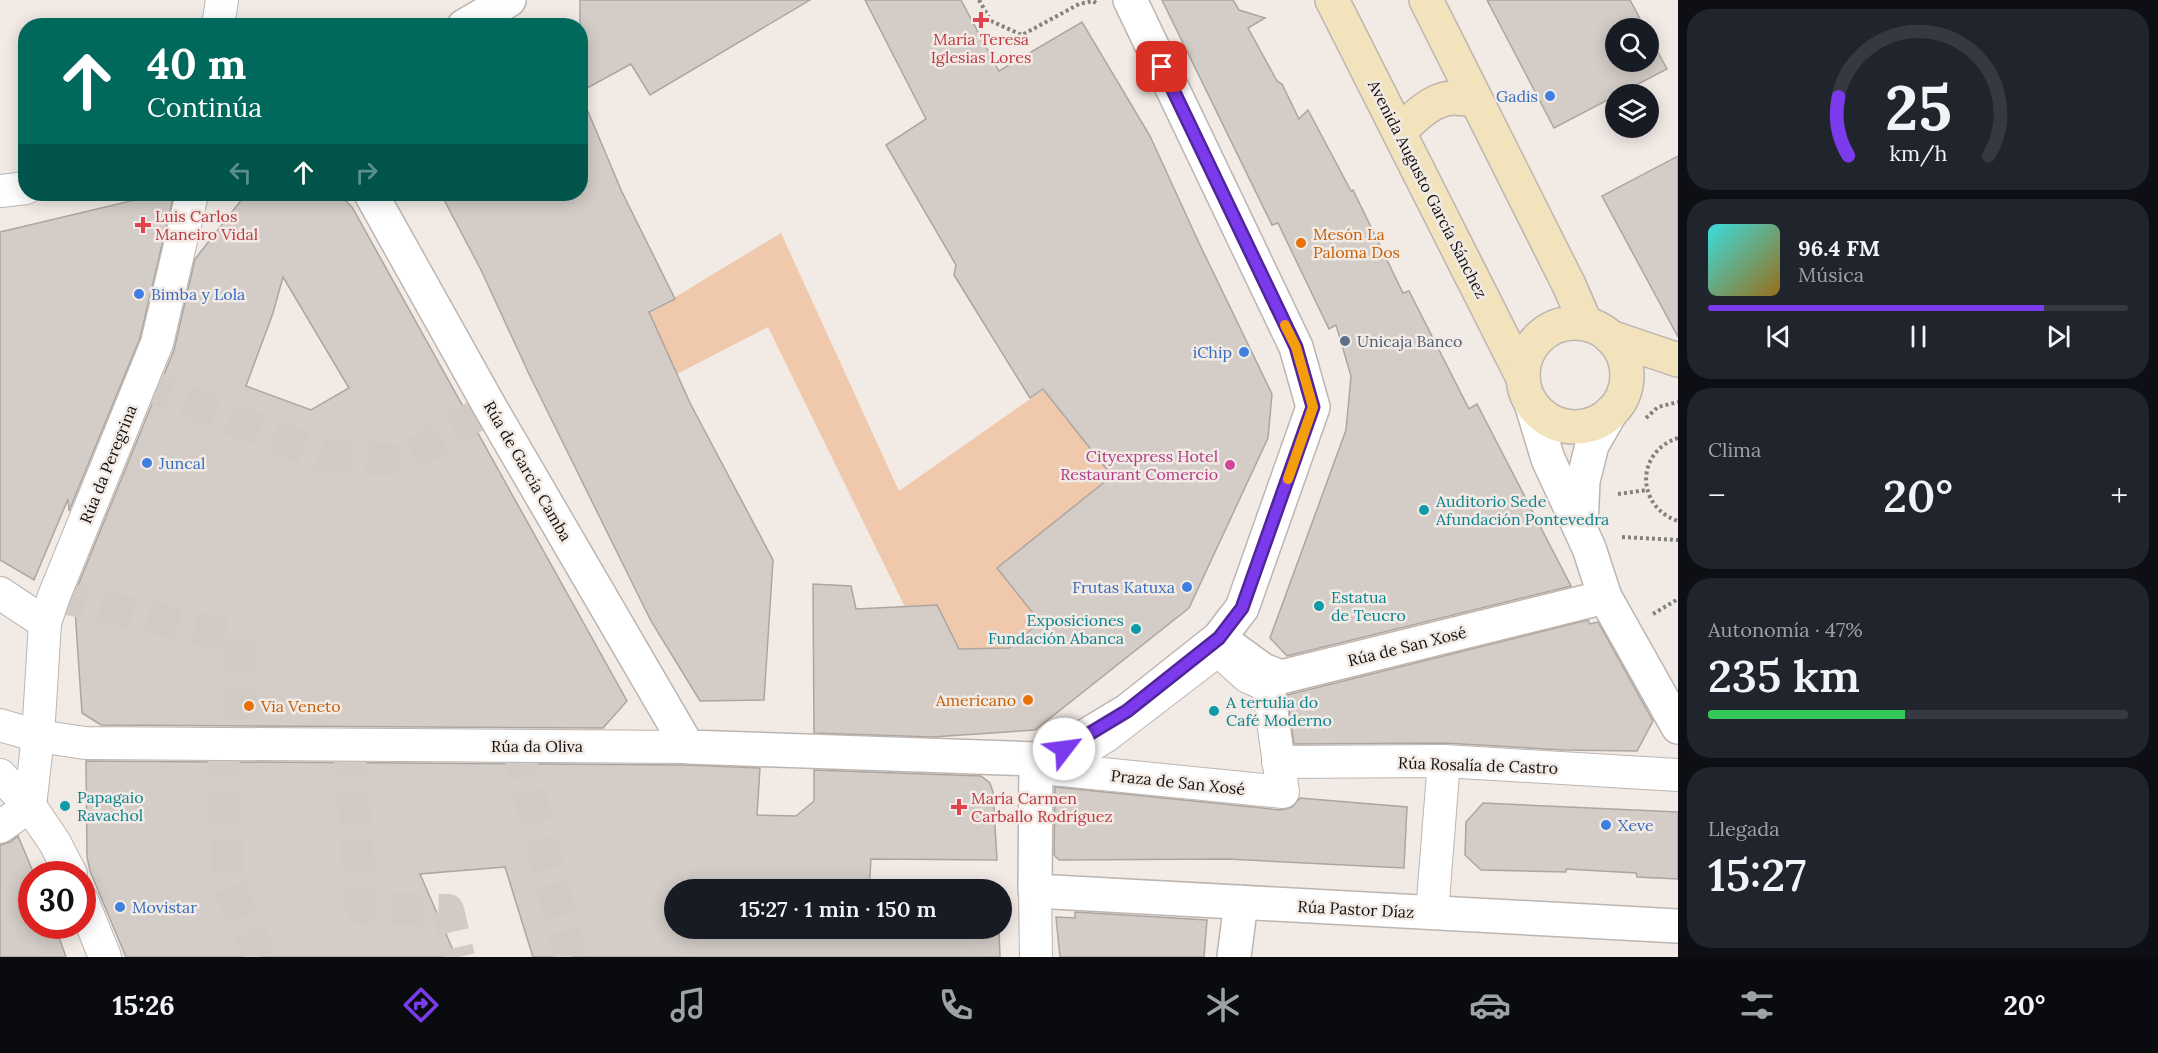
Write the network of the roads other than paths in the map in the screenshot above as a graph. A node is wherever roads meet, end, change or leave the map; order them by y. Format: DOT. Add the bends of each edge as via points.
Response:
graph roads {
  1 [pos="222,0"];
  2 [pos="509,0"];
  3 [pos="1130,0"];
  4 [pos="1332,0"];
  5 [pos="1426,0"];
  6 [pos="219,18"];
  7 [pos="478,18"];
  8 [pos="1475,100"];
  9 [pos="1399,132"];
  10 [pos="18,189"];
  11 [pos="0,191"];
  12 [pos="190,201"];
  13 [pos="375,201"];
  14 [pos="1598,331"];
  15 [pos="1678,360"];
  16 [pos="1678,368"];
  17 [pos="1527,391"];
  18 [pos="1617,402"];
  19 [pos="1581,528"];
  20 [pos="0,593"];
  21 [pos="1605,597"];
  22 [pos="45,623"];
  23 [pos="1219,638"];
  24 [pos="0,725"];
  25 [pos="1678,727"];
  26 [pos="38,736"];
  27 [pos="688,747"];
  28 [pos="1036,759"];
  29 [pos="1444,761"];
  30 [pos="1278,762"];
  31 [pos="0,775"];
  32 [pos="1678,775"];
  33 [pos="30,806"];
  34 [pos="0,827"];
  35 [pos="63,861"];
  36 [pos="1035,891"];
  37 [pos="1241,902"];
  38 [pos="1432,913"];
  39 [pos="1678,926"];
  40 [pos="96,935"];
  41 [pos="105,957"];
  42 [pos="1036,957"];
  43 [pos="1234,957"];
  1 -- 6 [label="street"];
  2 -- 7 [label="street"];
  3 -- 23 [label="street" via="1296,347 1313,407 1242,608"];
  4 -- 9 [label="main road, Avenida Augusto García Sánchez"];
  5 -- 8 [label="main road"];
  8 -- 9 [label="main road" via="1449,98 1434,104"];
  8 -- 14 [label="main road" via="1569,285"];
  9 -- 17 [label="main road, Avenida Augusto García Sánchez"];
  10 -- 11 [label="street"];
  12 -- 22 [label="street, Rúa da Peregrina" via="157,343"];
  13 -- 27 [label="street, Rúa de García Camba"];
  14 -- 15 [label="main road"];
  14 -- 17 [label="main road" via="1570,323 1541,335 1524,362"];
  14 -- 18 [label="main road" via="1620,349 1625,363 1626,378"];
  16 -- 18 [label="main road" via="1650,379"];
  17 -- 18 [label="main road" via="1542,414 1569,426 1599,421"];
  17 -- 19 [label="street, Avenida Augusto García Sánchez" via="1548,459"];
  18 -- 19 [label="street, Avenida Augusto García Sánchez" via="1592,445 1583,481"];
  19 -- 21 [label="street, Avenida Augusto García Sánchez"];
  20 -- 22 [label="street"];
  21 -- 23 [label="street, Rúa de San Xosé" via="1281,677 1263,670"];
  21 -- 25 [label="street, Avenida Augusto García Sánchez"];
  22 -- 26 [label="street, Rúa da Peregrina"];
  23 -- 28 [label="street" via="1127,711 1064,749"];
  24 -- 26 [label="street, Rúa da Oliva"];
  26 -- 27 [label="street, Rúa da Oliva" via="85,743"];
  26 -- 33 [label="street, Rúa da Peregrina"];
  27 -- 28 [label="street, Rúa da Oliva"];
  28 -- 36 [label="street"];
  29 -- 30 [label="street, Rúa Rosalía de Castro"];
  29 -- 32 [label="street, Rúa Rosalía de Castro"];
  29 -- 38 [label="street"];
  30 -- 30 [label="street, Praza de San Xosé" via="1283,792 1053,769 1106,736 1218,650 1248,677 1268,686"];
  31 -- 33 [label="street"];
  33 -- 34 [label="street"];
  33 -- 35 [label="street"];
  36 -- 37 [label="street, Rúa Pastor Díaz"];
  36 -- 42 [label="street"];
  37 -- 38 [label="street, Rúa Pastor Díaz"];
  37 -- 43 [label="street"];
  38 -- 39 [label="street, Rúa Pastor Díaz"];
  40 -- 41 [label="street"];
}
